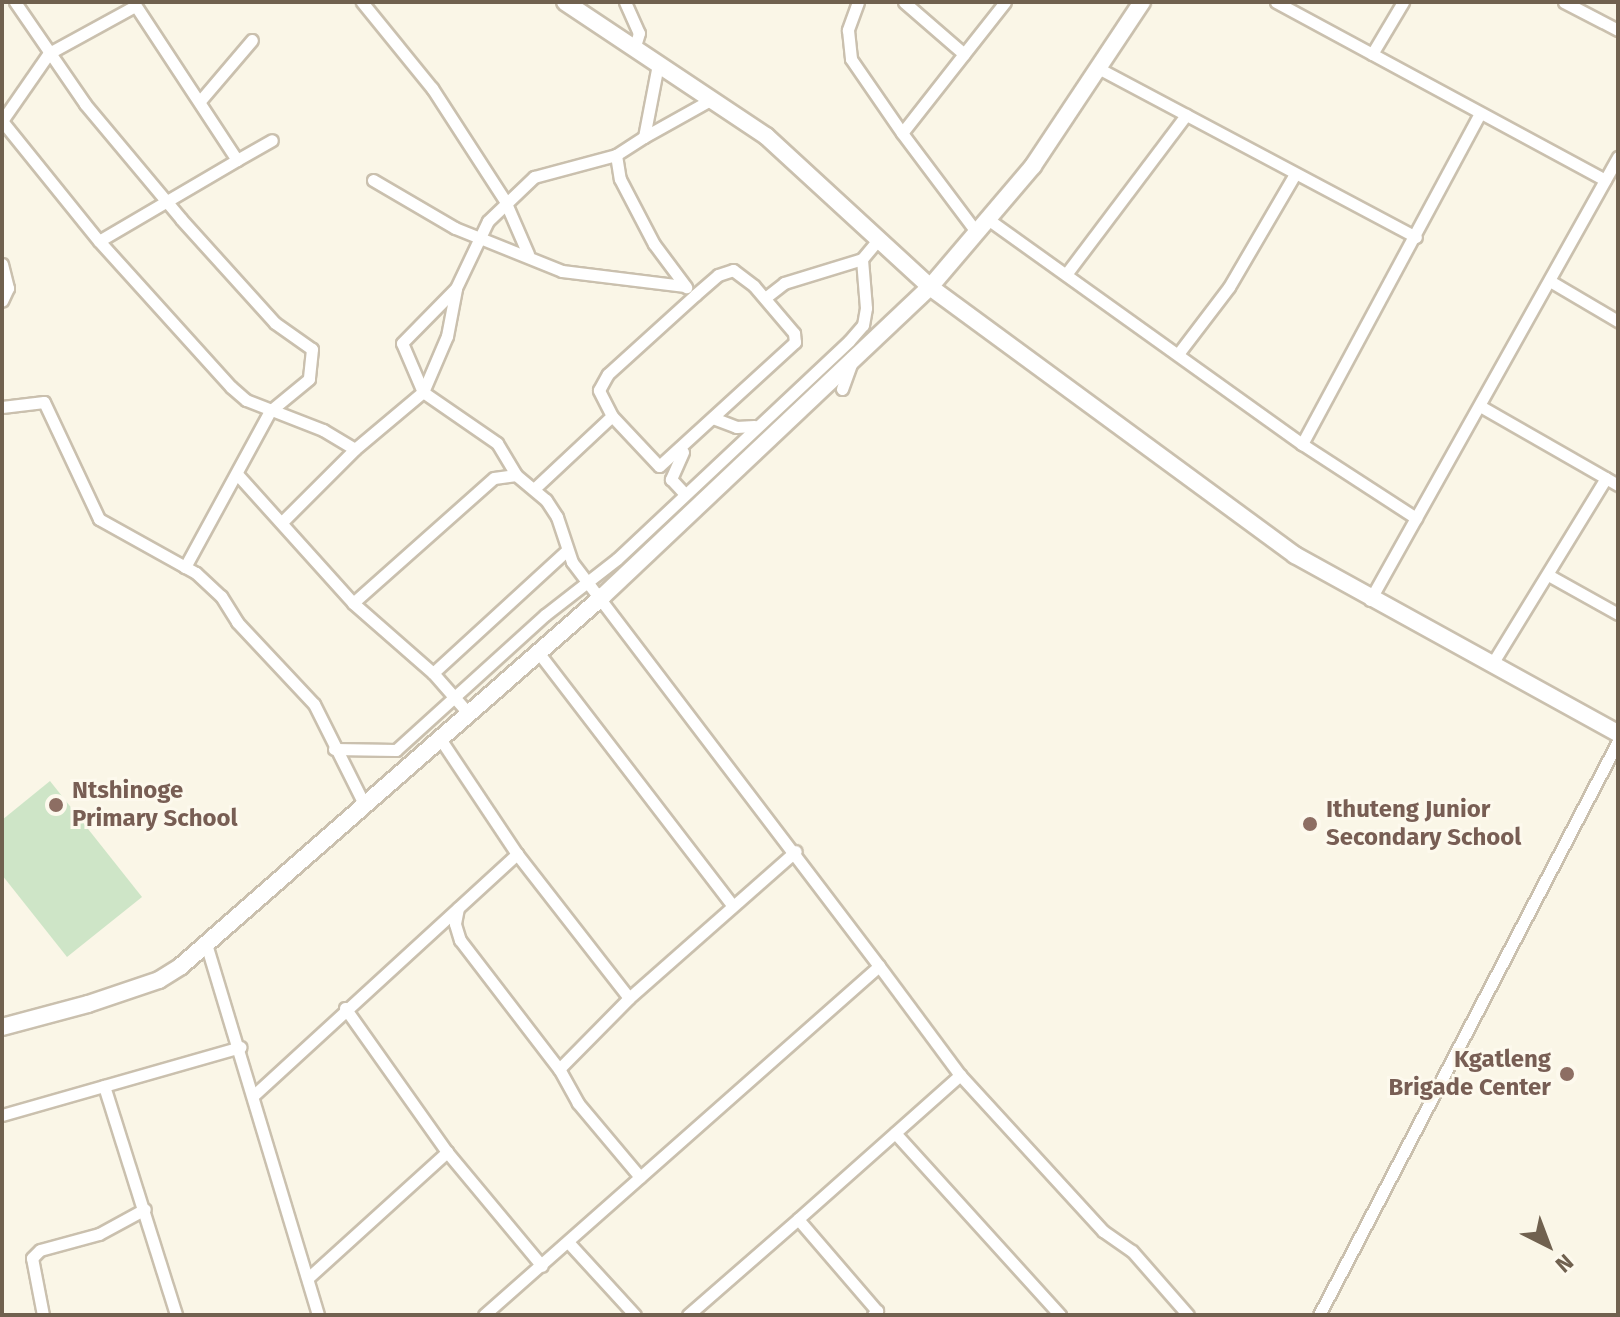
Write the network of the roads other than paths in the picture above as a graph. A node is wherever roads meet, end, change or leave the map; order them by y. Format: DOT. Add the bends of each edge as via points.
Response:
graph roads {
  1 [pos="15,2"];
  2 [pos="362,2"];
  3 [pos="565,2"];
  4 [pos="625,2"];
  5 [pos="858,2"];
  6 [pos="904,2"];
  7 [pos="1005,2"];
  8 [pos="1276,2"];
  9 [pos="1403,2"];
  10 [pos="1564,2"];
  11 [pos="134,4"];
  12 [pos="1138,5"];
  13 [pos="1618,30"];
  14 [pos="252,40"];
  15 [pos="634,49"];
  16 [pos="49,53"];
  17 [pos="964,54"];
  18 [pos="1372,54"];
  19 [pos="658,64"];
  20 [pos="1098,68"];
  21 [pos="712,99"];
  22 [pos="200,101"];
  23 [pos="1480,114"];
  24 [pos="1186,115"];
  25 [pos="2,122"];
  26 [pos="902,133"];
  27 [pos="644,137"];
  28 [pos="272,140"];
  29 [pos="616,155"];
  30 [pos="1618,157"];
  31 [pos="237,160"];
  32 [pos="1295,174"];
  33 [pos="373,180"];
  34 [pos="1605,180"];
  35 [pos="505,201"];
  36 [pos="168,203"];
  37 [pos="989,220"];
  38 [pos="977,233"];
  39 [pos="1416,237"];
  40 [pos="476,238"];
  41 [pos="879,239"];
  42 [pos="99,241"];
  43 [pos="528,254"];
  44 [pos="862,259"];
  45 [pos="2,264"];
  46 [pos="1067,273"];
  47 [pos="1550,281"];
  48 [pos="685,286"];
  49 [pos="930,287"];
  50 [pos="456,288"];
  51 [pos="695,295"];
  52 [pos="765,298"];
  53 [pos="2,301"];
  54 [pos="1618,321"];
  55 [pos="1178,354"];
  56 [pos="851,364"];
  57 [pos="842,389"];
  58 [pos="423,392"];
  59 [pos="1480,406"];
  60 [pos="2,407"];
  61 [pos="270,411"];
  62 [pos="612,416"];
  63 [pos="713,418"];
  64 [pos="754,426"];
  65 [pos="1302,444"];
  66 [pos="685,448"];
  67 [pos="355,449"];
  68 [pos="659,466"];
  69 [pos="237,474"];
  70 [pos="516,475"];
  71 [pos="1606,478"];
  72 [pos="671,479"];
  73 [pos="1618,485"];
  74 [pos="535,488"];
  75 [pos="684,493"];
  76 [pos="1416,518"];
  77 [pos="284,520"];
  78 [pos="567,550"];
  79 [pos="185,567"];
  80 [pos="1550,576"];
  81 [pos="587,580"];
  82 [pos="603,596"];
  83 [pos="1370,600"];
  84 [pos="353,603"];
  85 [pos="1618,614"];
  86 [pos="538,652"];
  87 [pos="1492,664"];
  88 [pos="433,673"];
  89 [pos="456,699"];
  90 [pos="469,714"];
  91 [pos="1618,733"];
  92 [pos="441,740"];
  93 [pos="1618,741"];
  94 [pos="334,749"];
  95 [pos="365,806"];
  96 [pos="796,851"];
  97 [pos="517,854"];
  98 [pos="733,906"];
  99 [pos="458,907"];
  100 [pos="207,947"];
  101 [pos="879,966"];
  102 [pos="629,998"];
  103 [pos="345,1008"];
  104 [pos="2,1027"];
  105 [pos="240,1047"];
  106 [pos="559,1069"];
  107 [pos="960,1075"];
  108 [pos="104,1086"];
  109 [pos="254,1095"];
  110 [pos="2,1115"];
  111 [pos="895,1133"];
  112 [pos="447,1152"];
  113 [pos="640,1177"];
  114 [pos="145,1209"];
  115 [pos="798,1219"];
  116 [pos="568,1242"];
  117 [pos="542,1266"];
  118 [pos="308,1278"];
  119 [pos="877,1314"];
  120 [pos="43,1315"];
  121 [pos="175,1315"];
  122 [pos="318,1315"];
  123 [pos="484,1315"];
  124 [pos="635,1315"];
  125 [pos="688,1315"];
  126 [pos="1060,1315"];
  127 [pos="1188,1315"];
  128 [pos="1319,1315"];
  1 -- 16 [label="street"];
  2 -- 35 [label="street" via="432,88"];
  3 -- 15 [label="street"];
  4 -- 15 [label="street" via="639,33"];
  5 -- 26 [label="street" via="848,30 851,59"];
  6 -- 17 [label="street"];
  7 -- 17 [label="street"];
  8 -- 18 [label="street"];
  9 -- 18 [label="street"];
  10 -- 13 [label="street"];
  11 -- 16 [label="street"];
  11 -- 22 [label="street"];
  12 -- 20 [label="street"];
  14 -- 22 [label="street"];
  15 -- 19 [label="street"];
  16 -- 25 [label="street"];
  16 -- 36 [label="street"];
  17 -- 26 [label="street"];
  18 -- 23 [label="street"];
  19 -- 21 [label="street"];
  19 -- 27 [label="street"];
  20 -- 24 [label="street"];
  20 -- 37 [label="street" via="1033,166"];
  21 -- 27 [label="street"];
  21 -- 41 [label="street" via="790,155"];
  22 -- 31 [label="street"];
  23 -- 34 [label="street"];
  23 -- 39 [label="street"];
  24 -- 32 [label="street"];
  24 -- 46 [label="street"];
  25 -- 42 [label="street"];
  26 -- 38 [label="street"];
  27 -- 29 [label="street"];
  28 -- 31 [label="street"];
  29 -- 35 [label="street" via="544,172"];
  29 -- 48 [label="street" via="620,179 654,244"];
  30 -- 34 [label="street"];
  31 -- 36 [label="street"];
  32 -- 39 [label="street"];
  32 -- 55 [label="street" via="1229,287"];
  33 -- 40 [label="street"];
  34 -- 47 [label="street"];
  35 -- 40 [label="street"];
  35 -- 43 [label="street"];
  36 -- 42 [label="street"];
  36 -- 61 [label="street" via="275,323 312,349 309,379"];
  37 -- 38 [label="street"];
  37 -- 46 [label="street"];
  38 -- 49 [label="street"];
  39 -- 65 [label="street"];
  40 -- 43 [label="street"];
  40 -- 50 [label="street"];
  41 -- 44 [label="street"];
  41 -- 49 [label="street"];
  42 -- 61 [label="street" via="231,387"];
  43 -- 48 [label="street" via="562,271"];
  44 -- 52 [label="street" via="784,283"];
  44 -- 64 [label="street" via="863,325"];
  45 -- 53 [label="street" via="8,288"];
  46 -- 55 [label="street"];
  47 -- 54 [label="street"];
  47 -- 59 [label="street"];
  48 -- 51 [label="street"];
  49 -- 56 [label="street"];
  49 -- 83 [label="street" via="1286,548"];
  50 -- 58 [label="street" via="447,336"];
  50 -- 58 [label="street" via="402,343"];
  51 -- 52 [label="street" via="718,275 733,270"];
  51 -- 62 [label="street" via="608,374 599,390"];
  52 -- 63 [label="street" via="794,333 795,342"];
  55 -- 65 [label="street"];
  56 -- 57 [label="street"];
  56 -- 82 [label="street"];
  58 -- 67 [label="street"];
  58 -- 70 [label="street" via="497,443"];
  59 -- 71 [label="street"];
  59 -- 76 [label="street"];
  60 -- 79 [label="street" via="44,402 99,519"];
  61 -- 67 [label="street" via="323,430"];
  61 -- 69 [label="street"];
  62 -- 68 [label="street"];
  62 -- 74 [label="street"];
  63 -- 64 [label="street"];
  63 -- 66 [label="street"];
  64 -- 75 [label="street"];
  65 -- 76 [label="street"];
  66 -- 68 [label="street"];
  66 -- 72 [label="street"];
  67 -- 77 [label="street"];
  68 -- 72 [label="street"];
  69 -- 77 [label="street"];
  69 -- 79 [label="street"];
  70 -- 74 [label="street"];
  70 -- 84 [label="street" via="494,478"];
  71 -- 73 [label="street"];
  71 -- 80 [label="street"];
  72 -- 75 [label="street"];
  74 -- 78 [label="street" via="557,517"];
  75 -- 81 [label="street" via="617,559"];
  76 -- 83 [label="street"];
  77 -- 84 [label="street"];
  78 -- 81 [label="street"];
  78 -- 88 [label="street"];
  79 -- 94 [label="street" via="209,583 237,622 289,672 314,704"];
  80 -- 85 [label="street"];
  80 -- 87 [label="street"];
  81 -- 82 [label="street"];
  81 -- 89 [label="street"];
  82 -- 86 [label="street"];
  82 -- 96 [label="street"];
  83 -- 87 [label="street"];
  84 -- 88 [label="street"];
  86 -- 90 [label="street"];
  86 -- 98 [label="street"];
  87 -- 91 [label="street"];
  88 -- 89 [label="street"];
  89 -- 90 [label="street"];
  89 -- 94 [label="street" via="396,750"];
  90 -- 92 [label="street"];
  92 -- 95 [label="street"];
  92 -- 97 [label="street"];
  93 -- 128 [label="street"];
  94 -- 95 [label="street"];
  95 -- 100 [label="street"];
  96 -- 98 [label="street"];
  96 -- 101 [label="street"];
  97 -- 99 [label="street"];
  97 -- 102 [label="street"];
  98 -- 102 [label="street"];
  99 -- 103 [label="street"];
  99 -- 106 [label="street" via="455,924 460,940"];
  100 -- 104 [label="street" via="159,980"];
  100 -- 105 [label="street"];
  101 -- 107 [label="street"];
  101 -- 113 [label="street"];
  102 -- 106 [label="street"];
  103 -- 109 [label="street"];
  103 -- 112 [label="street"];
  105 -- 108 [label="street"];
  105 -- 109 [label="street"];
  106 -- 113 [label="street" via="578,1103"];
  107 -- 111 [label="street"];
  107 -- 127 [label="street"];
  108 -- 110 [label="street"];
  108 -- 114 [label="street"];
  109 -- 118 [label="street"];
  111 -- 115 [label="street"];
  111 -- 126 [label="street"];
  112 -- 117 [label="street"];
  112 -- 118 [label="street"];
  113 -- 116 [label="street"];
  114 -- 120 [label="street" via="99,1234 40,1250 32,1258"];
  114 -- 121 [label="street"];
  115 -- 119 [label="street"];
  115 -- 125 [label="street"];
  116 -- 117 [label="street"];
  116 -- 124 [label="street"];
  117 -- 123 [label="street"];
  118 -- 122 [label="street"];
}
